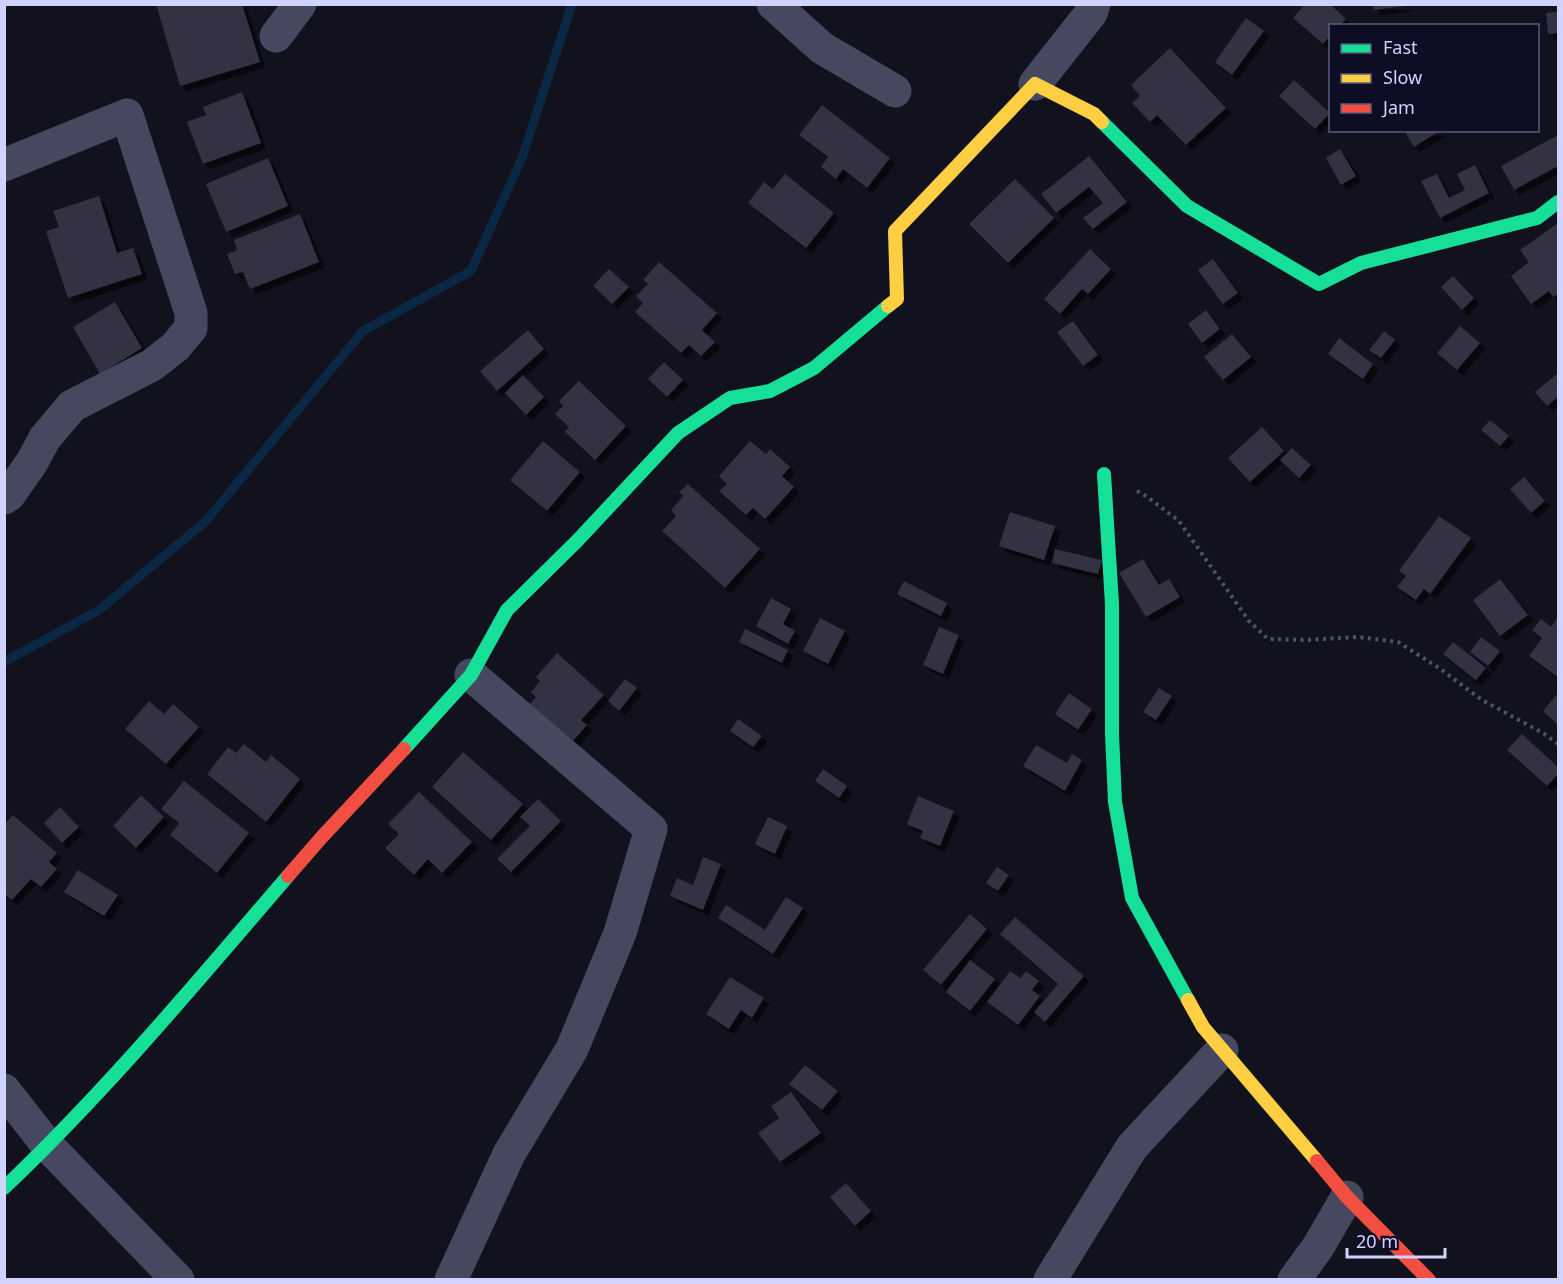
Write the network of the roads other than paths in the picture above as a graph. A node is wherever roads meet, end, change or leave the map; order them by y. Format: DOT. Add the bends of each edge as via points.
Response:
graph roads {
  1 [pos="300,4"];
  2 [pos="773,4"];
  3 [pos="1094,4"];
  4 [pos="276,36"];
  5 [pos="1035,84"];
  6 [pos="895,91"];
  7 [pos="4,165"];
  8 [pos="1558,202"];
  9 [pos="1104,474"];
  10 [pos="4,498"];
  11 [pos="471,675"];
  12 [pos="1222,1050"];
  13 [pos="4,1090"];
  14 [pos="48,1146"];
  15 [pos="4,1188"];
  16 [pos="1347,1197"];
  17 [pos="178,1280"];
  18 [pos="451,1280"];
  19 [pos="1050,1280"];
  20 [pos="1294,1280"];
  21 [pos="1429,1280"];
  1 -- 4 [label="street"];
  2 -- 6 [label="street" via="822,48"];
  3 -- 5 [label="street"];
  5 -- 8 [label="street" via="1094,114 1187,206 1319,284 1361,263 1537,218"];
  5 -- 11 [label="street" via="895,231 897,299 814,368 770,391 730,398 678,433 507,610"];
  7 -- 10 [label="street" via="127,116 191,313 191,328 152,365 72,406"];
  9 -- 12 [label="street" via="1112,603 1115,802 1132,898 1203,1027"];
  11 -- 14 [label="street"];
  11 -- 18 [label="street" via="651,829 620,933 572,1049 509,1154"];
  12 -- 16 [label="street"];
  12 -- 19 [label="street" via="1132,1147"];
  13 -- 14 [label="street"];
  14 -- 15 [label="street"];
  14 -- 17 [label="street"];
  16 -- 20 [label="street"];
  16 -- 21 [label="street"];
}
